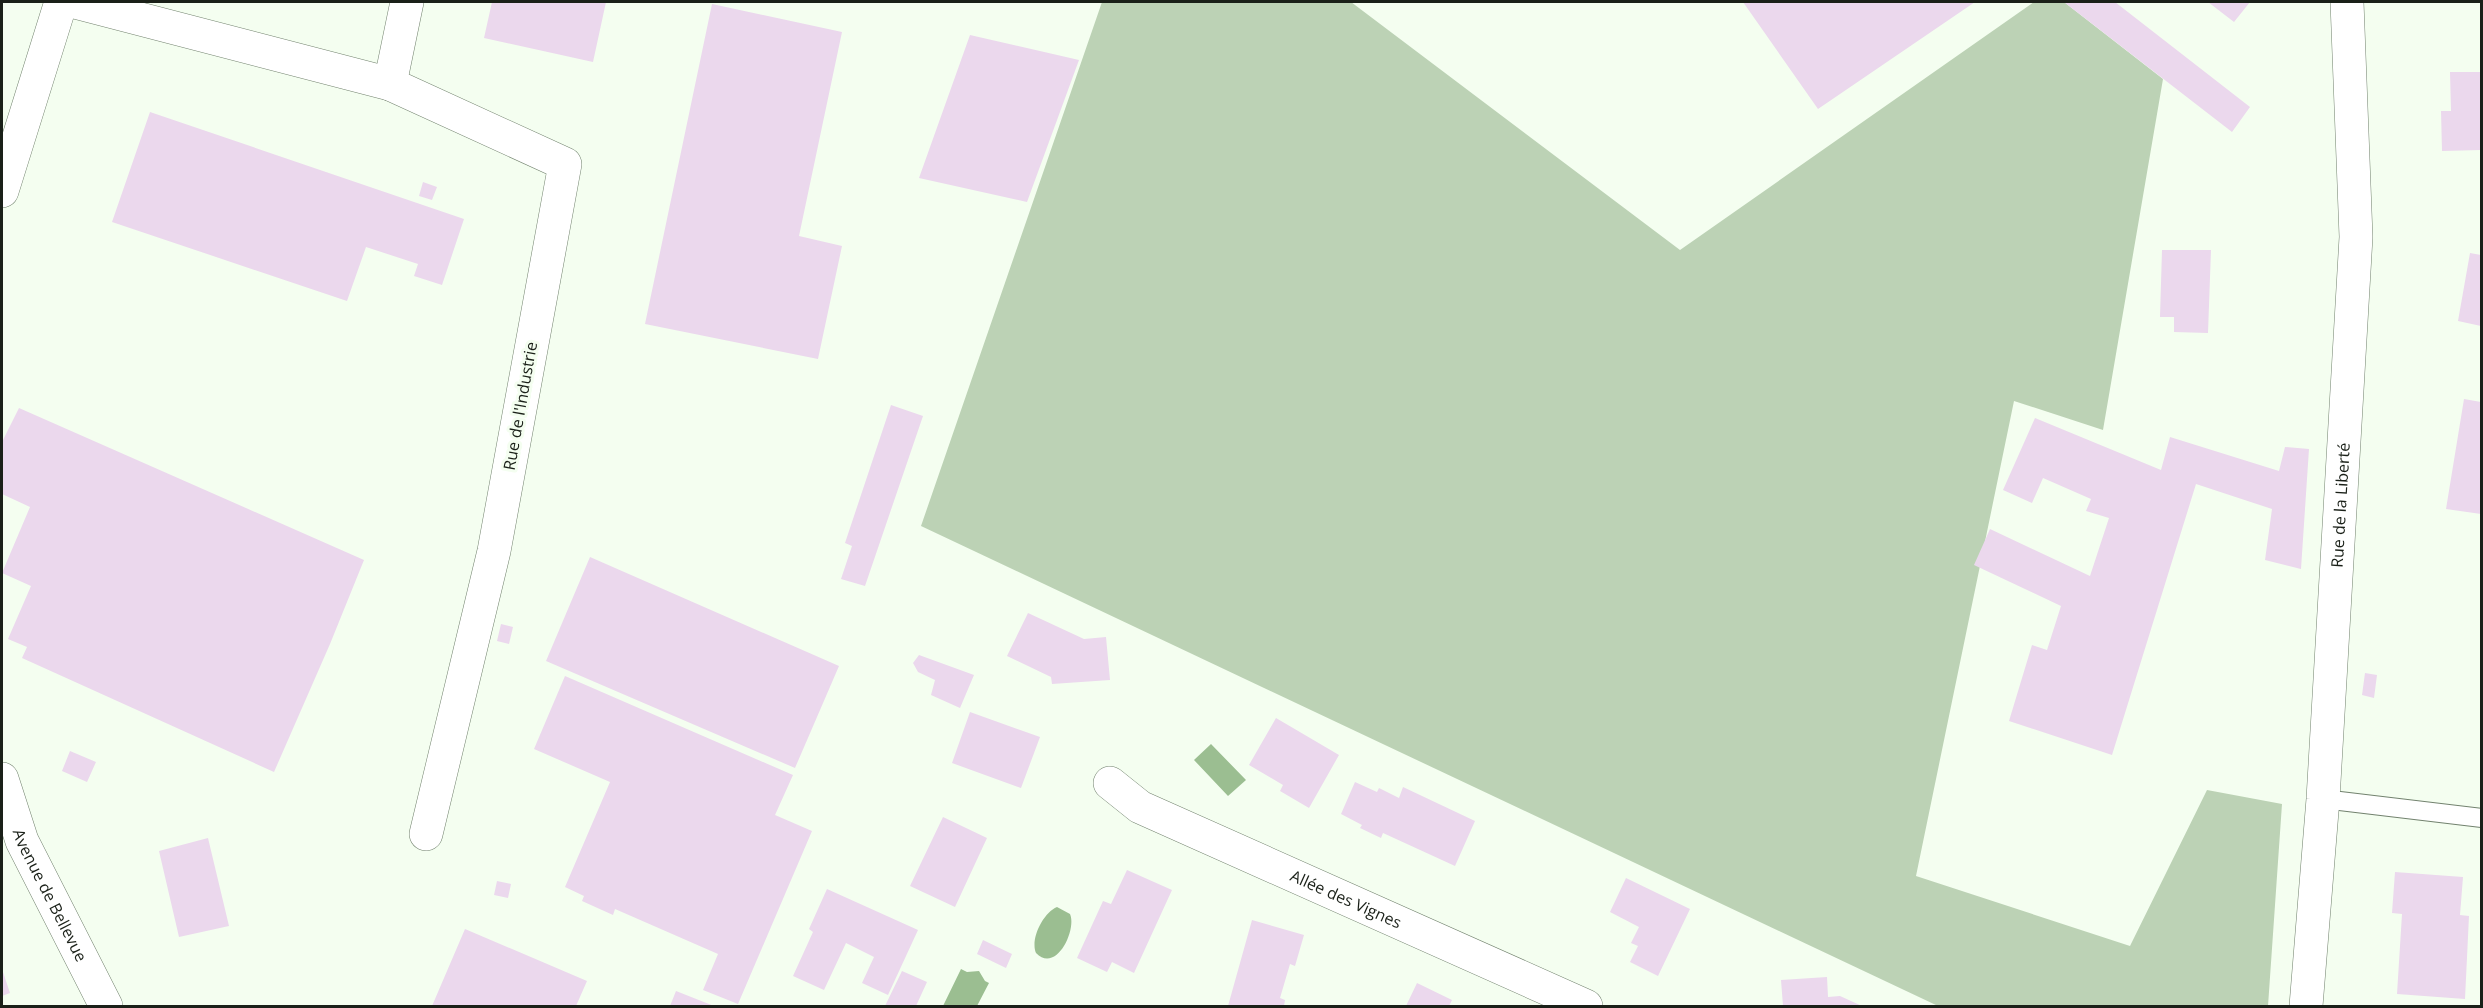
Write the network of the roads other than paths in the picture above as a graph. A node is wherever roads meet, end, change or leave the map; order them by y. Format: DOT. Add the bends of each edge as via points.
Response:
graph roads {
  1 [pos="61,2"];
  2 [pos="75,2"];
  3 [pos="407,2"];
  4 [pos="2348,2"];
  5 [pos="390,84"];
  6 [pos="2,191"];
  7 [pos="2,779"];
  8 [pos="1110,783"];
  9 [pos="2323,799"];
  10 [pos="2481,818"];
  11 [pos="426,834"];
  12 [pos="106,1006"];
  13 [pos="1586,1006"];
  14 [pos="2306,1006"];
  1 -- 6 [label="street"];
  2 -- 5 [label="street, Rue de l'Industrie"];
  3 -- 5 [label="street"];
  4 -- 9 [label="street, Rue de la Liberté" via="2356,237"];
  5 -- 11 [label="street, Rue de l'Industrie" via="565,164 494,551"];
  7 -- 12 [label="street, Avenue de Bellevue" via="22,841"];
  8 -- 13 [label="street, Allée des Vignes" via="1140,807"];
  9 -- 10 [label="lane"];
  9 -- 14 [label="street, Rue de la Liberté"];
}
